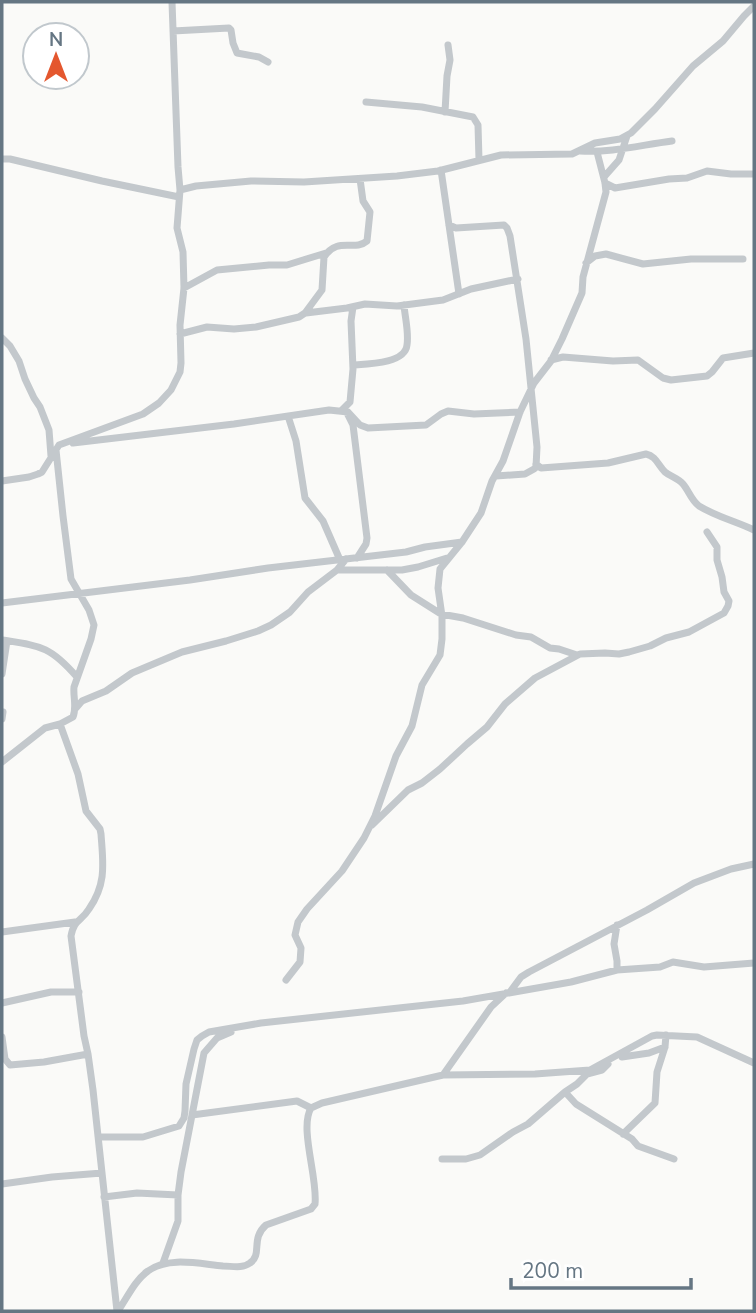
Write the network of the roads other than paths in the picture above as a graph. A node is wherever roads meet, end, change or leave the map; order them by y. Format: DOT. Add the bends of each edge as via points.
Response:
graph roads {
  1 [pos="172,2"];
  2 [pos="754,6"];
  3 [pos="173,31"];
  4 [pos="448,45"];
  5 [pos="268,62"];
  6 [pos="366,102"];
  7 [pos="445,111"];
  8 [pos="627,136"];
  9 [pos="672,141"];
  10 [pos="623,149"];
  11 [pos="579,151"];
  12 [pos="597,152"];
  13 [pos="2,159"];
  14 [pos="479,160"];
  15 [pos="441,170"];
  16 [pos="754,174"];
  17 [pos="360,179"];
  18 [pos="604,180"];
  19 [pos="180,194"];
  20 [pos="449,225"];
  21 [pos="326,253"];
  22 [pos="743,259"];
  23 [pos="586,263"];
  24 [pos="518,279"];
  25 [pos="184,288"];
  26 [pos="459,294"];
  27 [pos="404,305"];
  28 [pos="353,307"];
  29 [pos="306,313"];
  30 [pos="180,334"];
  31 [pos="2,338"];
  32 [pos="754,353"];
  33 [pos="551,361"];
  34 [pos="353,365"];
  35 [pos="531,391"];
  36 [pos="344,411"];
  37 [pos="520,412"];
  38 [pos="288,416"];
  39 [pos="57,450"];
  40 [pos="536,464"];
  41 [pos="496,476"];
  42 [pos="2,481"];
  43 [pos="754,530"];
  44 [pos="707,532"];
  45 [pos="461,542"];
  46 [pos="357,558"];
  47 [pos="447,558"];
  48 [pos="343,560"];
  49 [pos="337,570"];
  50 [pos="387,570"];
  51 [pos="79,593"];
  52 [pos="2,603"];
  53 [pos="441,614"];
  54 [pos="4,641"];
  55 [pos="578,656"];
  56 [pos="2,674"];
  57 [pos="77,677"];
  58 [pos="76,709"];
  59 [pos="60,724"];
  60 [pos="2,762"];
  61 [pos="372,825"];
  62 [pos="754,864"];
  63 [pos="75,922"];
  64 [pos="62,925"];
  65 [pos="617,925"];
  66 [pos="2,932"];
  67 [pos="71,936"];
  68 [pos="754,963"];
  69 [pos="617,970"];
  70 [pos="286,980"];
  71 [pos="79,992"];
  72 [pos="509,992"];
  73 [pos="2,1003"];
  74 [pos="261,1023"];
  75 [pos="666,1035"];
  76 [pos="2,1037"];
  77 [pos="665,1047"];
  78 [pos="88,1054"];
  79 [pos="754,1063"];
  80 [pos="443,1075"];
  81 [pos="565,1092"];
  82 [pos="311,1108"];
  83 [pos="192,1115"];
  84 [pos="623,1134"];
  85 [pos="99,1137"];
  86 [pos="442,1159"];
  87 [pos="674,1159"];
  88 [pos="102,1173"];
  89 [pos="2,1184"];
  90 [pos="178,1195"];
  91 [pos="104,1197"];
  92 [pos="163,1264"];
  93 [pos="118,1311"];
  1 -- 3 [label="street"];
  2 -- 8 [label="street"];
  3 -- 5 [label="street" via="230,29 237,53"];
  3 -- 19 [label="street"];
  4 -- 7 [label="street"];
  6 -- 7 [label="street"];
  7 -- 14 [label="street" via="476,120"];
  8 -- 10 [label="street"];
  8 -- 11 [label="street"];
  9 -- 10 [label="street"];
  10 -- 12 [label="street"];
  10 -- 18 [label="street"];
  11 -- 12 [label="street"];
  11 -- 14 [label="street"];
  12 -- 18 [label="street"];
  13 -- 19 [label="street"];
  14 -- 15 [label="street"];
  15 -- 17 [label="street"];
  15 -- 20 [label="street"];
  16 -- 18 [label="street" via="707,171 617,188"];
  17 -- 19 [label="street" via="251,181 196,186"];
  17 -- 21 [label="street" via="363,201 370,212 368,241 338,245"];
  18 -- 23 [label="street" via="606,192"];
  19 -- 25 [label="street" via="177,228"];
  20 -- 24 [label="street" via="506,226"];
  20 -- 26 [label="street"];
  21 -- 25 [label="street" via="287,265 217,270"];
  21 -- 29 [label="street" via="322,290"];
  22 -- 23 [label="street" via="643,264 606,254"];
  23 -- 33 [label="street" via="582,293"];
  24 -- 26 [label="street"];
  24 -- 35 [label="street"];
  25 -- 30 [label="street"];
  26 -- 27 [label="street"];
  27 -- 28 [label="street"];
  27 -- 34 [label="street" via="405,351 380,363"];
  28 -- 29 [label="street"];
  28 -- 34 [label="street"];
  29 -- 30 [label="street" via="256,327 207,327"];
  30 -- 39 [label="street" via="180,372 159,403 137,417"];
  31 -- 39 [label="street" via="19,361"];
  32 -- 33 [label="street" via="723,358 707,376 671,380 638,360 563,357"];
  33 -- 35 [label="street"];
  34 -- 36 [label="street" via="350,402"];
  35 -- 37 [label="street"];
  35 -- 40 [label="street"];
  36 -- 37 [label="street" via="368,428 426,425 448,411"];
  36 -- 38 [label="street"];
  36 -- 46 [label="street" via="353,425 367,538"];
  37 -- 41 [label="street"];
  38 -- 39 [label="street"];
  38 -- 48 [label="street" via="305,498"];
  39 -- 42 [label="street" via="38,474"];
  39 -- 51 [label="street" via="71,579"];
  40 -- 41 [label="street" via="525,474"];
  40 -- 43 [label="street" via="541,468 608,463 646,454 680,481 700,506"];
  41 -- 45 [label="street" via="481,513"];
  44 -- 55 [label="street" via="717,547 729,601 724,613 690,632 650,646 619,654"];
  45 -- 46 [label="street"];
  45 -- 47 [label="street"];
  46 -- 48 [label="street"];
  47 -- 50 [label="street" via="410,569"];
  47 -- 53 [label="street" via="439,573"];
  48 -- 49 [label="street"];
  48 -- 51 [label="street"];
  49 -- 50 [label="street"];
  49 -- 58 [label="street" via="271,625 139,670 82,701"];
  50 -- 53 [label="street" via="411,595"];
  51 -- 52 [label="street"];
  51 -- 57 [label="street" via="94,625"];
  53 -- 55 [label="street"];
  53 -- 61 [label="street" via="440,655 422,685 412,726 396,756"];
  54 -- 56 [label="street"];
  54 -- 57 [label="street" via="46,649"];
  55 -- 61 [label="street" via="535,678 487,727"];
  57 -- 58 [label="street"];
  58 -- 59 [label="street" via="72,719"];
  59 -- 60 [label="street" via="45,728"];
  59 -- 63 [label="street" via="86,811 100,829 104,870 96,898"];
  61 -- 70 [label="street" via="342,871 298,922 295,935 301,948 300,962"];
  62 -- 65 [label="street" via="694,883"];
  63 -- 64 [label="street"];
  63 -- 67 [label="street"];
  64 -- 66 [label="street"];
  64 -- 67 [label="street"];
  65 -- 69 [label="street"];
  65 -- 72 [label="street" via="529,972"];
  67 -- 71 [label="street"];
  68 -- 69 [label="street" via="704,967 673,962"];
  69 -- 72 [label="street"];
  71 -- 73 [label="street" via="51,992"];
  71 -- 78 [label="street"];
  72 -- 74 [label="street"];
  72 -- 80 [label="street" via="491,1007"];
  74 -- 83 [label="street" via="224,1034 204,1053"];
  74 -- 85 [label="street" via="209,1032 197,1041 179,1126 143,1137"];
  75 -- 77 [label="street"];
  75 -- 79 [label="street" via="697,1037"];
  75 -- 80 [label="street" via="652,1036 590,1070"];
  76 -- 78 [label="street" via="10,1065"];
  77 -- 81 [label="street" via="611,1061"];
  77 -- 84 [label="street" via="655,1103"];
  78 -- 85 [label="street"];
  80 -- 82 [label="street"];
  81 -- 84 [label="street"];
  81 -- 86 [label="street" via="480,1156"];
  82 -- 83 [label="street" via="297,1101"];
  82 -- 92 [label="street" via="307,1127 314,1206 260,1230 254,1259 243,1267"];
  83 -- 90 [label="street"];
  84 -- 87 [label="street" via="638,1146"];
  85 -- 88 [label="street"];
  88 -- 89 [label="street"];
  88 -- 91 [label="street"];
  90 -- 91 [label="street"];
  90 -- 92 [label="street" via="178,1221"];
  91 -- 93 [label="street"];
  92 -- 93 [label="street" via="142,1276"];
}
